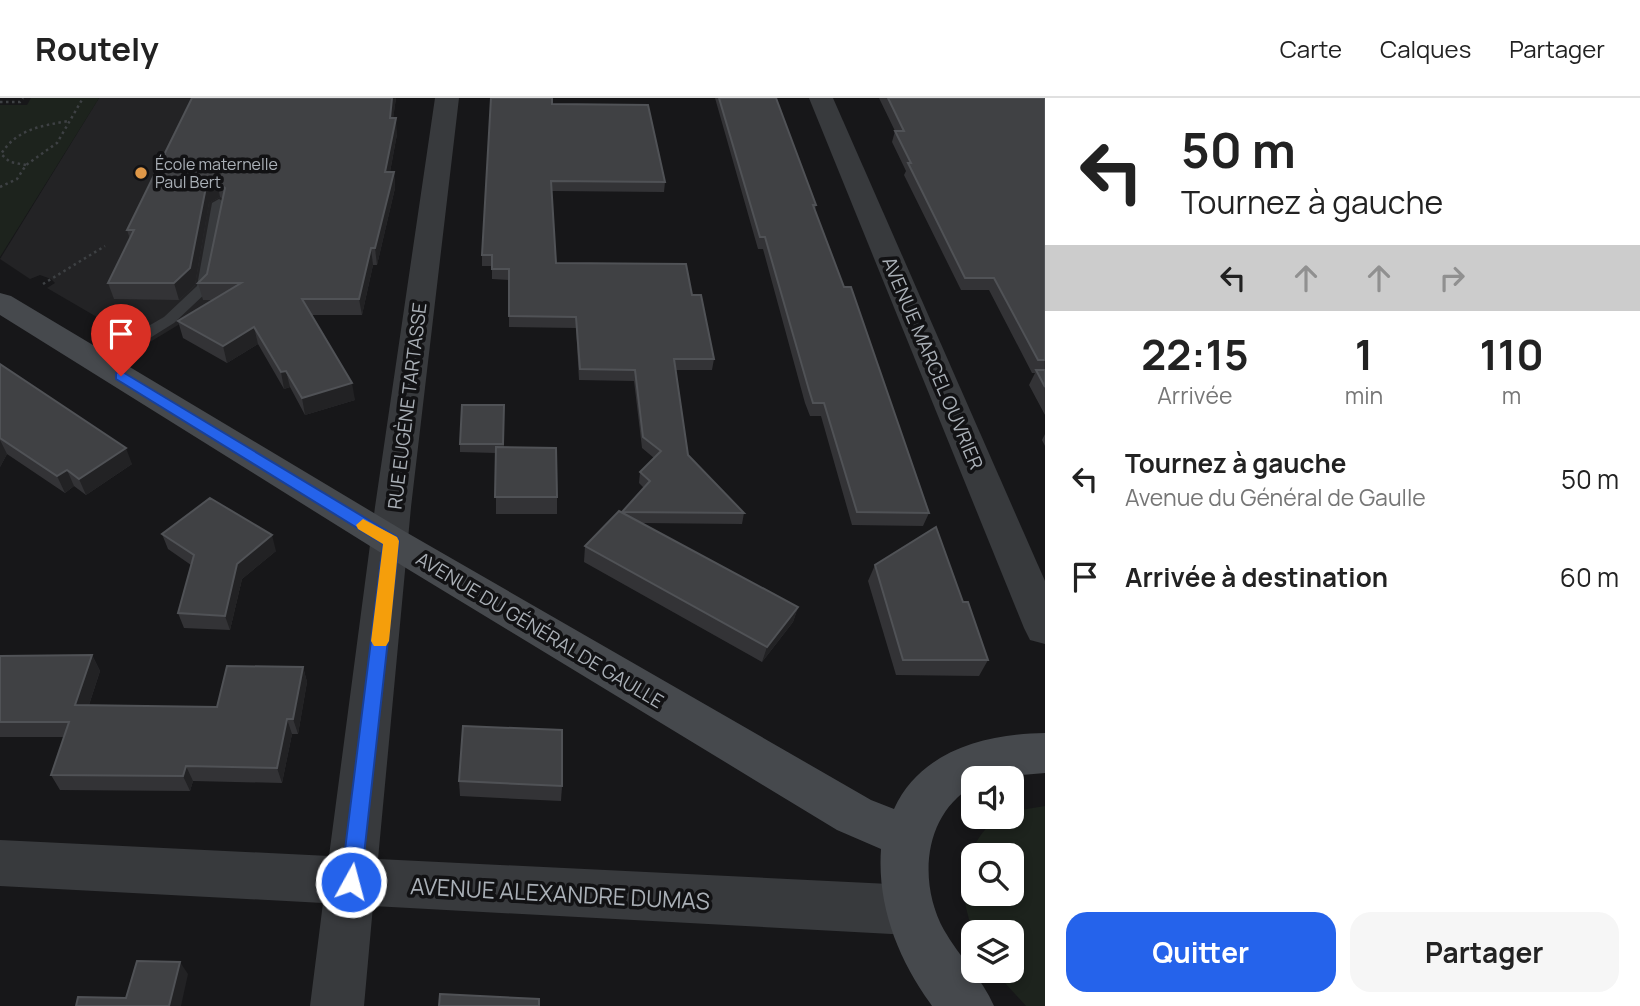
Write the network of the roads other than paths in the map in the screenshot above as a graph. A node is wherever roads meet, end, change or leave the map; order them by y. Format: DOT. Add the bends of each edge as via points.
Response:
graph roads {
  1 [pos="447,98"];
  2 [pos="821,98"];
  3 [pos="219,203"];
  4 [pos="3,303"];
  5 [pos="99,362"];
  6 [pos="391,541"];
  7 [pos="1045,628"];
  8 [pos="1045,753"];
  9 [pos="907,837"];
  10 [pos="0,863"];
  11 [pos="351,882"];
  12 [pos="910,910"];
  13 [pos="948,999"];
  14 [pos="337,1006"];
  1 -- 6 [label="street, RUE EUGÈNE TARTASSE"];
  2 -- 7 [label="street, AVENUE MARCEL OUVRIER"];
  3 -- 5 [label="lane" via="204,288 169,320"];
  4 -- 5 [label="street, AVENUE DU GÉNÉRAL DE GAULLE"];
  5 -- 6 [label="street, AVENUE DU GÉNÉRAL DE GAULLE"];
  6 -- 9 [label="street, AVENUE DU GÉNÉRAL DE GAULLE" via="854,815"];
  6 -- 11 [label="street, RUE EUGÈNE TARTASSE"];
  8 -- 9 [label="street" via="995,755 955,770 924,798"];
  9 -- 12 [label="street" via="903,871"];
  10 -- 11 [label="street, AVENUE ALEXANDRE DUMAS"];
  11 -- 12 [label="street, AVENUE ALEXANDRE DUMAS"];
  11 -- 14 [label="street, RUE EUGÈNE TARTASSE"];
  12 -- 13 [label="street"];
}
